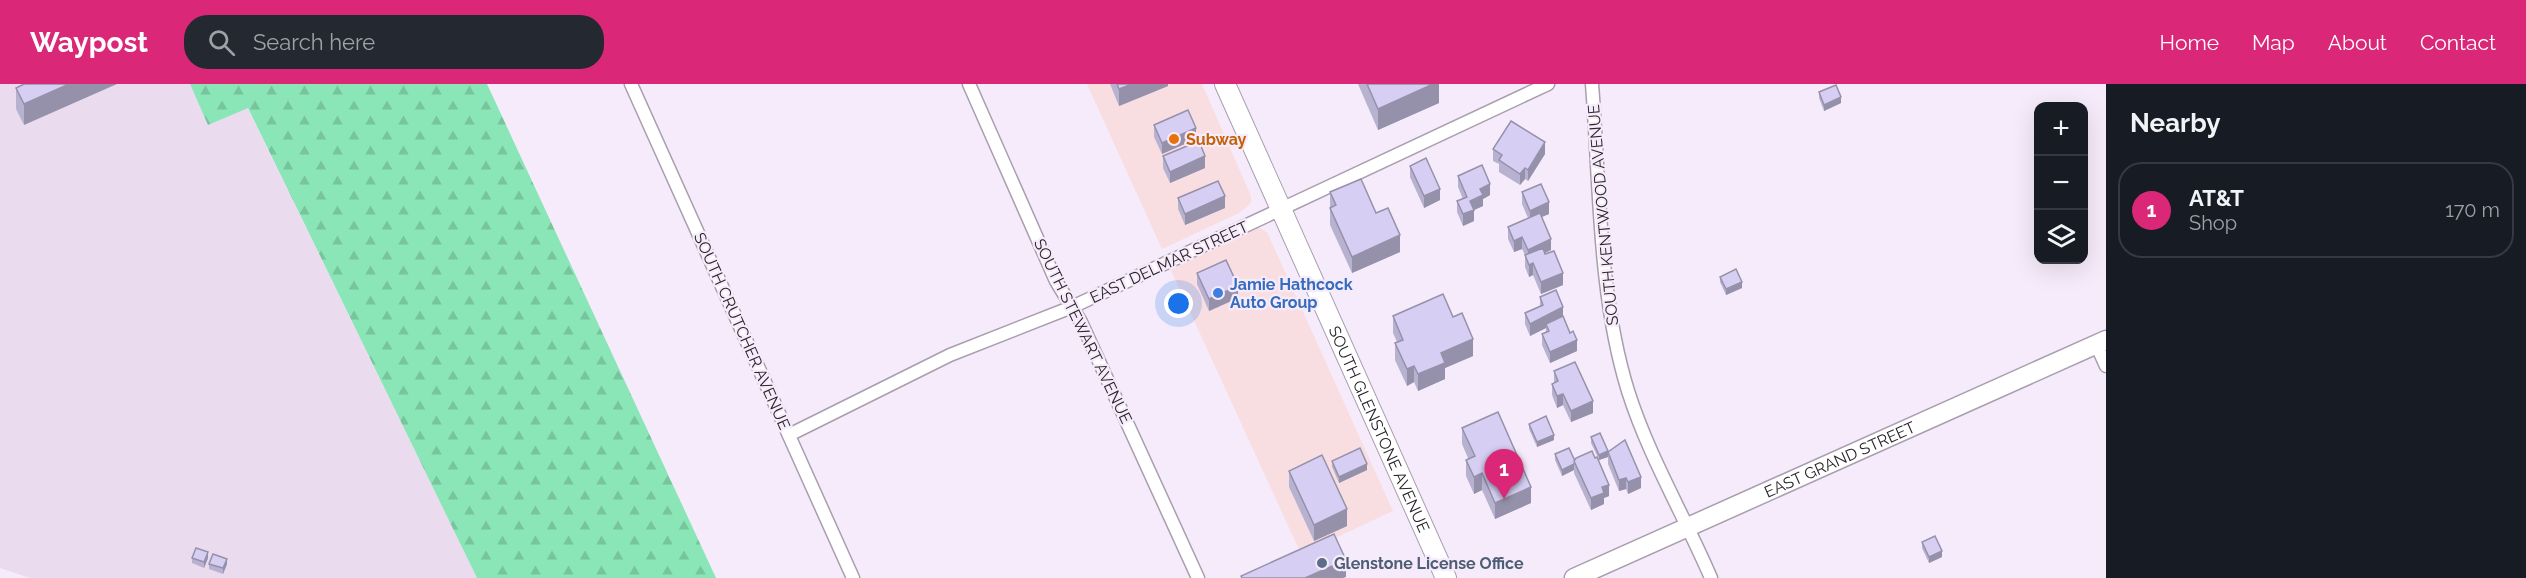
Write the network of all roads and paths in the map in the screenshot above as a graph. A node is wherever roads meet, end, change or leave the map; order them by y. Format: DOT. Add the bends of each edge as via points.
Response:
graph roads {
  1 [pos="631,84"];
  2 [pos="969,84"];
  3 [pos="1225,84"];
  4 [pos="1548,84"];
  5 [pos="1592,84"];
  6 [pos="1281,209"];
  7 [pos="1072,307"];
  8 [pos="2101,342"];
  9 [pos="2106,366"];
  10 [pos="789,435"];
  11 [pos="1688,527"];
  12 [pos="853,578"];
  13 [pos="1198,578"];
  14 [pos="1446,578"];
  15 [pos="1574,578"];
  16 [pos="1711,578"];
  1 -- 10 [label="street, SOUTH CRUTCHER AVENUE"];
  2 -- 7 [label="street, SOUTH STEWART AVENUE" via="1056,281"];
  3 -- 6 [label="main road, SOUTH GLENSTONE AVENUE"];
  4 -- 6 [label="street, EAST DELMAR STREET"];
  5 -- 11 [label="street, SOUTH KENTWOOD AVENUE" via="1613,333 1637,417"];
  6 -- 7 [label="street, EAST DELMAR STREET"];
  6 -- 14 [label="main road, SOUTH GLENSTONE AVENUE"];
  7 -- 10 [label="street, EAST DELMAR STREET" via="950,355"];
  7 -- 13 [label="street, SOUTH STEWART AVENUE"];
  8 -- 9 [label="street"];
  8 -- 11 [label="main road, EAST GRAND STREET"];
  10 -- 12 [label="street, SOUTH CRUTCHER AVENUE"];
  11 -- 15 [label="main road, EAST GRAND STREET"];
  11 -- 16 [label="street, SOUTH KENTWOOD AVENUE"];
}
